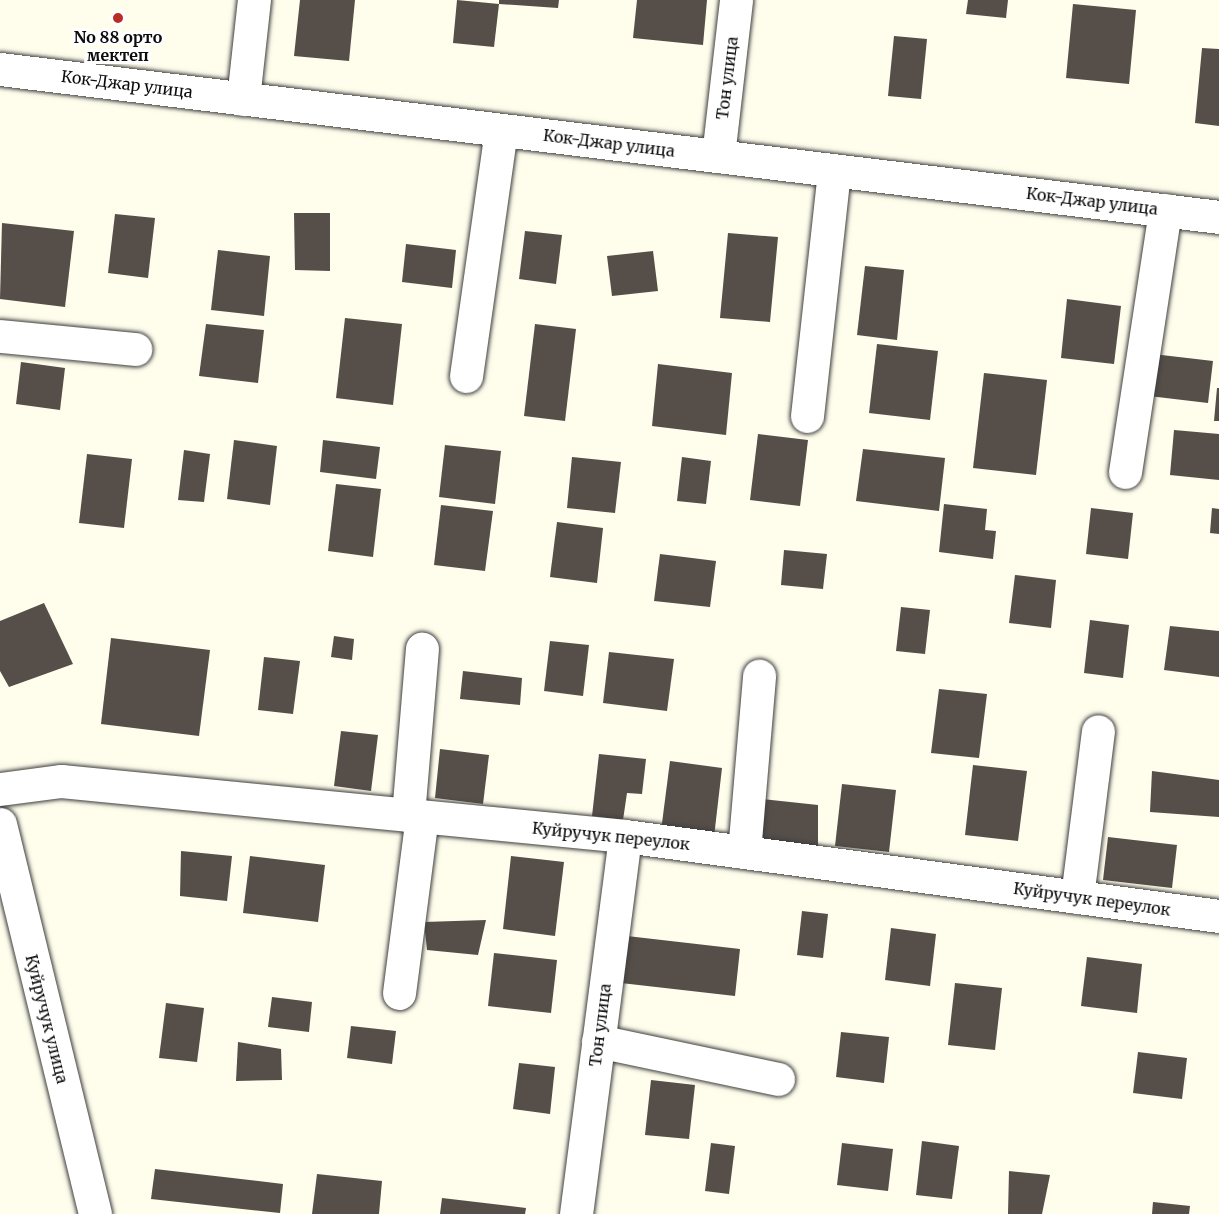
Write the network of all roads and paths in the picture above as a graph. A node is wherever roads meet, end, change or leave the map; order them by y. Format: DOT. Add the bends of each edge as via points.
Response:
graph roads {
  1 [pos="254,0"];
  2 [pos="736,0"];
  3 [pos="0,69"];
  4 [pos="243,99"];
  5 [pos="501,130"];
  6 [pos="718,156"];
  7 [pos="834,170"];
  8 [pos="1165,210"];
  9 [pos="1219,217"];
  10 [pos="0,336"];
  11 [pos="135,349"];
  12 [pos="466,376"];
  13 [pos="807,416"];
  14 [pos="1125,472"];
  15 [pos="422,649"];
  16 [pos="759,676"];
  17 [pos="1098,731"];
  18 [pos="0,789"];
  19 [pos="415,815"];
  20 [pos="0,824"];
  21 [pos="625,836"];
  22 [pos="744,852"];
  23 [pos="1077,897"];
  24 [pos="1219,916"];
  25 [pos="399,993"];
  26 [pos="598,1041"];
  27 [pos="778,1079"];
  28 [pos="95,1214"];
  29 [pos="576,1214"];
  1 -- 4 [label="street"];
  2 -- 6 [label="street, Тон улица"];
  3 -- 4 [label="street, Кок-Джар улица"];
  4 -- 5 [label="street, Кок-Джар улица"];
  5 -- 6 [label="street, Кок-Джар улица"];
  5 -- 12 [label="street"];
  6 -- 7 [label="street, Кок-Джар улица"];
  7 -- 8 [label="street, Кок-Джар улица"];
  7 -- 13 [label="street"];
  8 -- 9 [label="street, Кок-Джар улица"];
  8 -- 14 [label="street"];
  10 -- 11 [label="street"];
  15 -- 19 [label="street"];
  16 -- 22 [label="street"];
  17 -- 23 [label="street"];
  18 -- 19 [label="street, Куйручук переулок" via="61,781"];
  19 -- 21 [label="street, Куйручук переулок"];
  19 -- 25 [label="street"];
  20 -- 28 [label="street, Куйручук улица"];
  21 -- 22 [label="street, Куйручук переулок"];
  21 -- 26 [label="street, Тон улица"];
  22 -- 23 [label="street, Куйручук переулок"];
  23 -- 24 [label="street, Куйручук переулок"];
  26 -- 27 [label="street"];
  26 -- 29 [label="street, Тон улица"];
}
